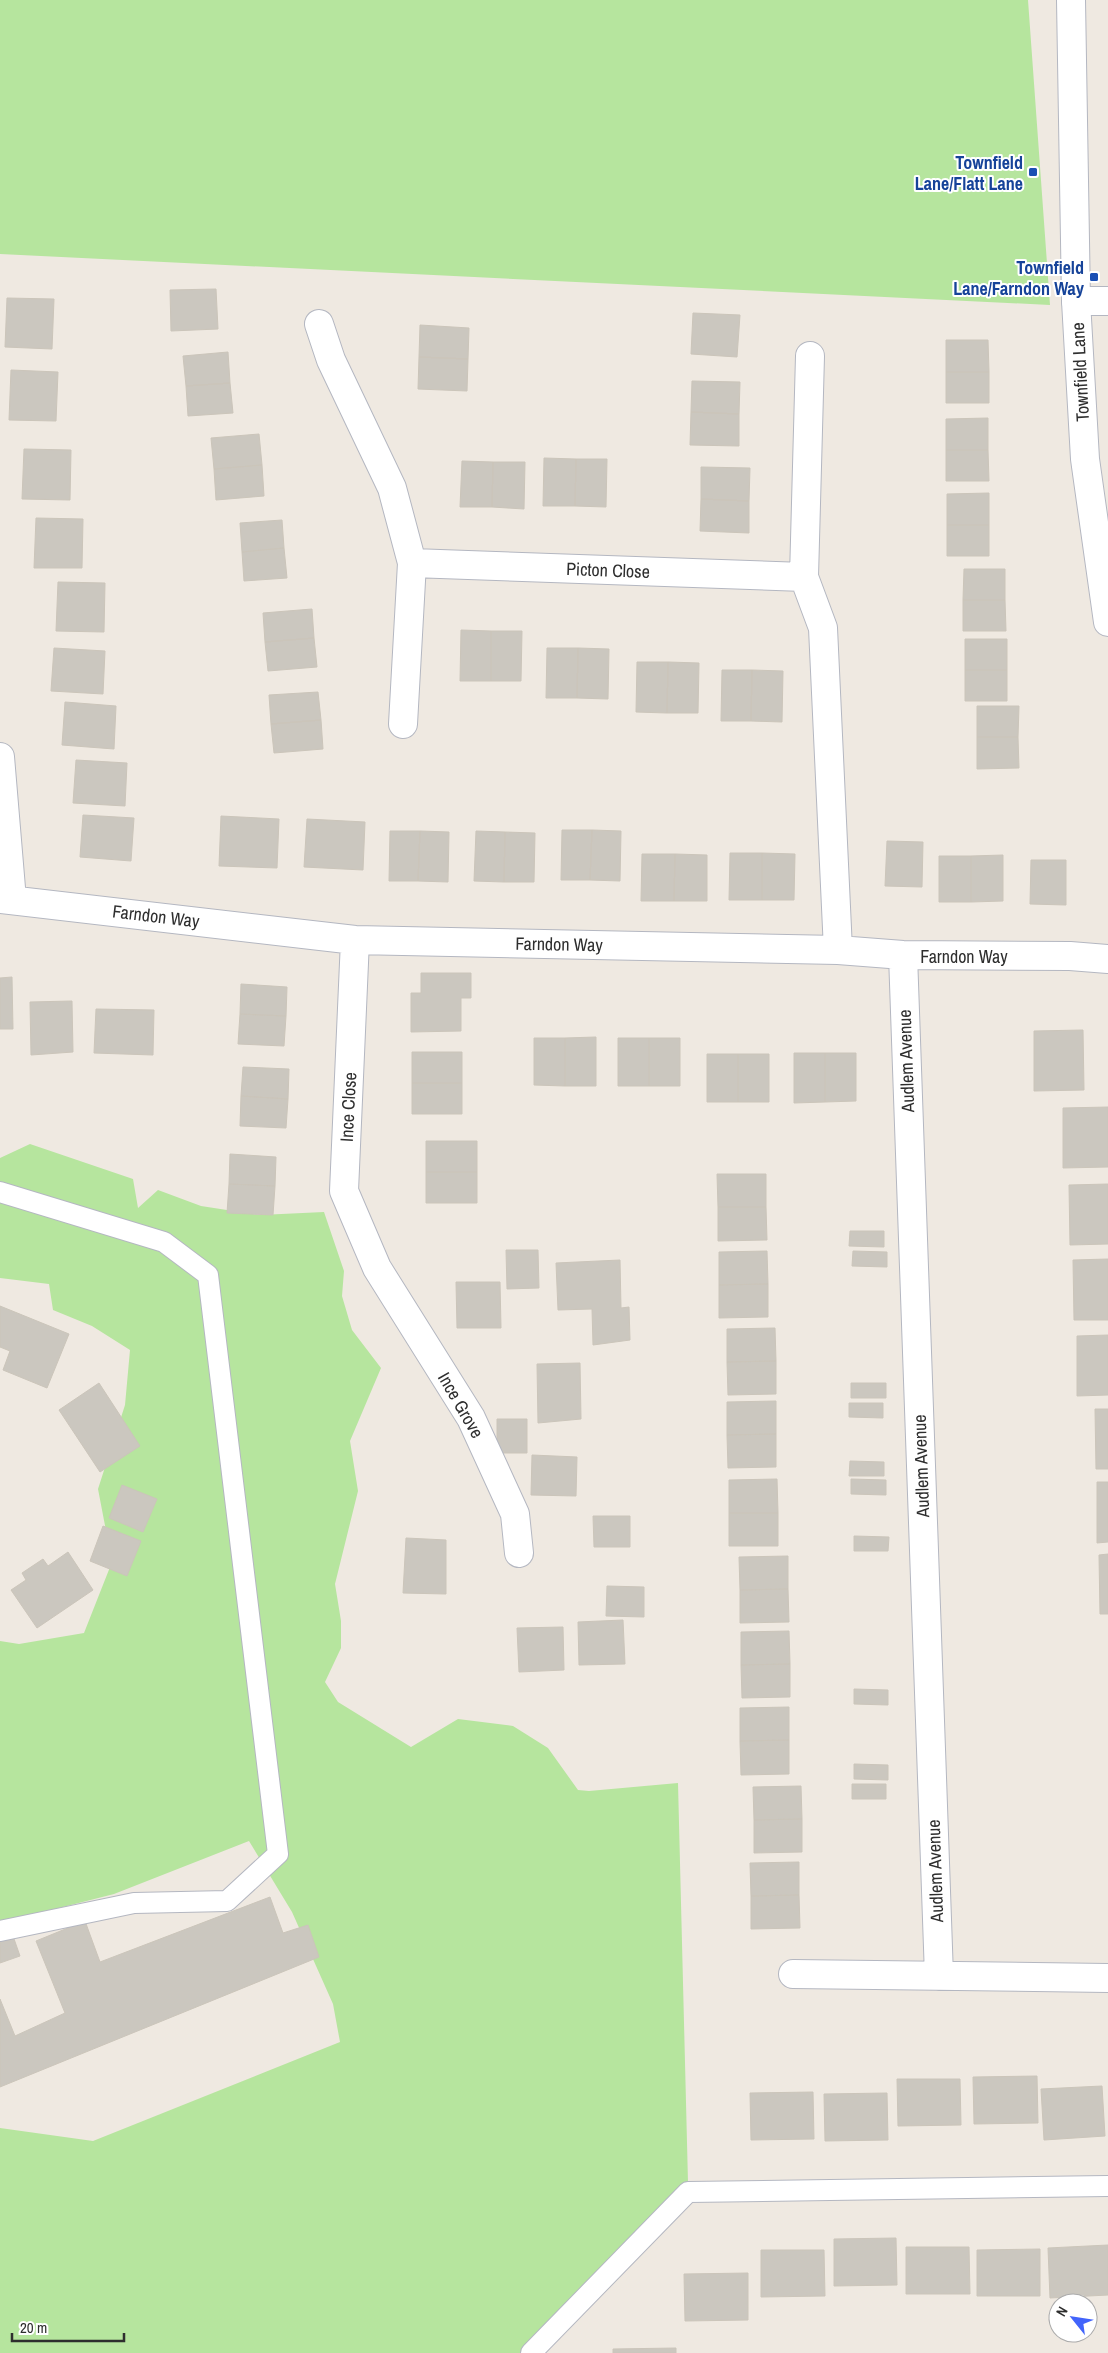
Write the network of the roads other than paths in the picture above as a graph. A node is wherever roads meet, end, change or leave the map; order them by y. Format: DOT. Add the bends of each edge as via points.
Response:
graph roads {
  1 [pos="1071,0"];
  2 [pos="1076,301"];
  3 [pos="1108,301"];
  4 [pos="320,324"];
  5 [pos="810,356"];
  6 [pos="412,563"];
  7 [pos="804,577"];
  8 [pos="1108,622"];
  9 [pos="403,724"];
  10 [pos="0,757"];
  11 [pos="6,899"];
  12 [pos="356,940"];
  13 [pos="838,950"];
  14 [pos="903,955"];
  15 [pos="1108,960"];
  16 [pos="0,1192"];
  17 [pos="377,1268"];
  18 [pos="518,1553"];
  19 [pos="0,1931"];
  20 [pos="793,1974"];
  21 [pos="939,1976"];
  22 [pos="1108,1978"];
  23 [pos="1108,2186"];
  24 [pos="531,2353"];
  1 -- 2 [label="street, Townfield Lane"];
  2 -- 3 [label="street"];
  2 -- 8 [label="street, Townfield Lane" via="1085,459"];
  4 -- 6 [label="street" via="331,360 392,488"];
  5 -- 7 [label="street"];
  6 -- 7 [label="street, Picton Close"];
  6 -- 9 [label="street"];
  7 -- 13 [label="street" via="824,628"];
  10 -- 11 [label="street, Farndon Way"];
  11 -- 12 [label="street, Farndon Way"];
  12 -- 13 [label="street, Farndon Way"];
  12 -- 17 [label="street, Ince Close" via="344,1191"];
  13 -- 14 [label="street, Farndon Way"];
  14 -- 15 [label="street, Farndon Way" via="1070,956"];
  14 -- 21 [label="street, Audlem Avenue"];
  16 -- 19 [label="lane" via="164,1242 208,1275 278,1854 227,1901 134,1903"];
  17 -- 18 [label="street, Ince Grove" via="471,1418 515,1514"];
  20 -- 21 [label="street"];
  21 -- 22 [label="street"];
  23 -- 24 [label="lane" via="688,2192"];
}
